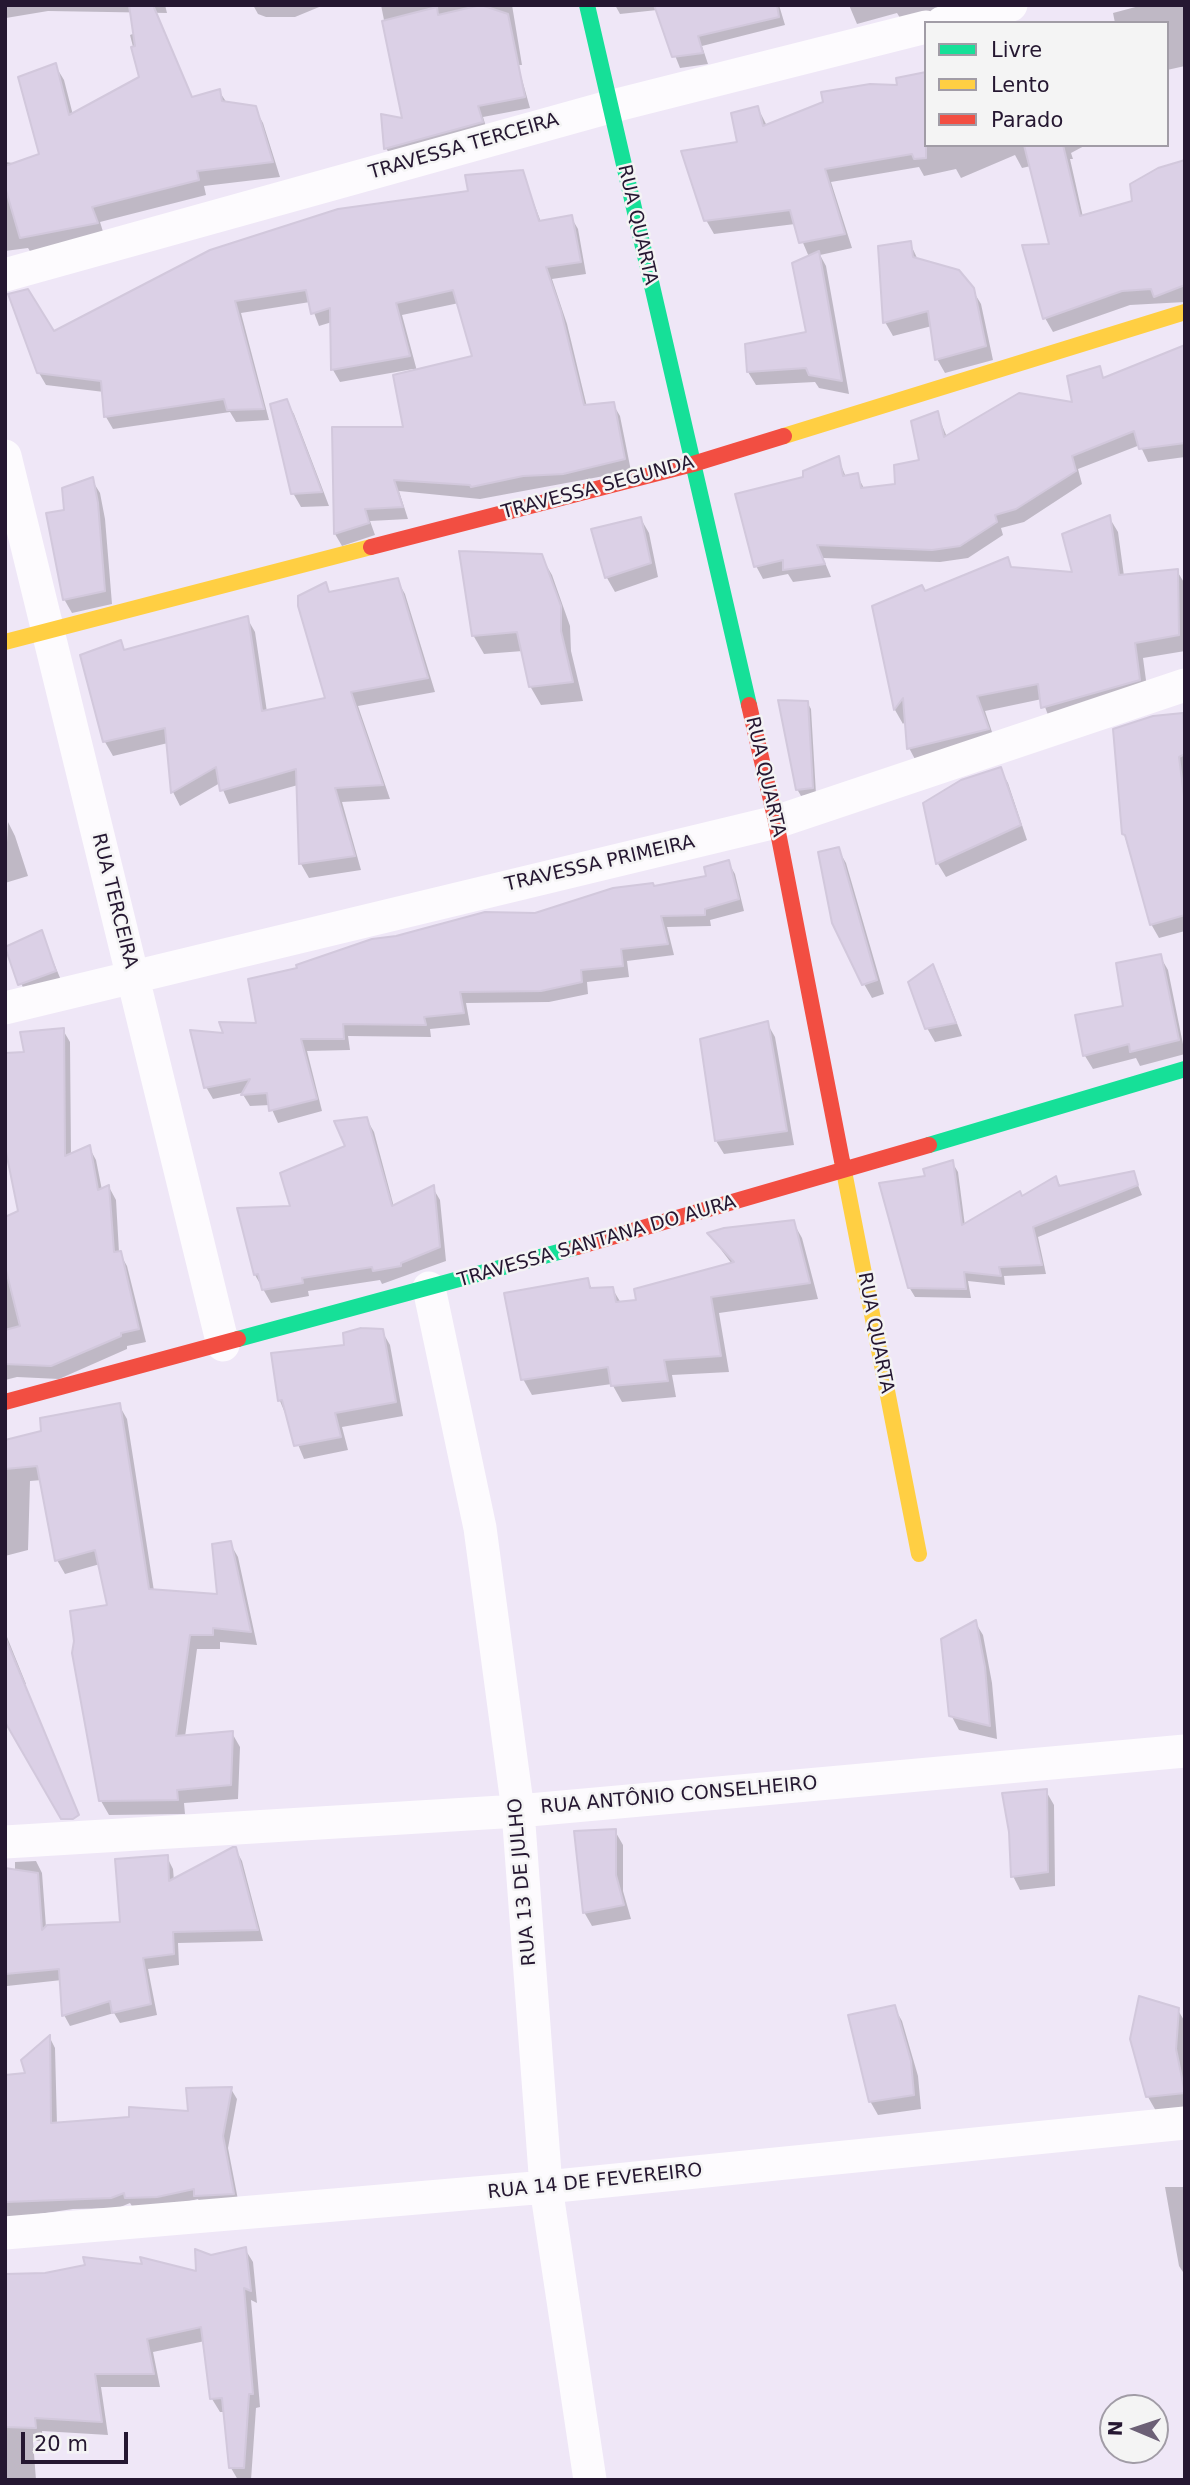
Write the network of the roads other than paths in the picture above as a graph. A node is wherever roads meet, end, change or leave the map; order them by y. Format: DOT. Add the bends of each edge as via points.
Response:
graph roads {
  1 [pos="587,5"];
  2 [pos="1011,5"];
  3 [pos="950,21"];
  4 [pos="924,28"];
  5 [pos="609,107"];
  6 [pos="5,275"];
  7 [pos="1185,312"];
  8 [pos="5,456"];
  9 [pos="693,464"];
  10 [pos="48,631"];
  11 [pos="5,642"];
  12 [pos="1185,685"];
  13 [pos="776,822"];
  14 [pos="133,975"];
  15 [pos="5,1008"];
  16 [pos="1185,1069"];
  17 [pos="843,1172"];
  18 [pos="429,1289"];
  19 [pos="223,1345"];
  20 [pos="5,1402"];
  21 [pos="919,1554"];
  22 [pos="1185,1751"];
  23 [pos="519,1811"];
  24 [pos="5,1842"];
  25 [pos="1185,2123"];
  26 [pos="546,2187"];
  27 [pos="5,2233"];
  28 [pos="590,2480"];
  1 -- 5 [label="street, RUA QUARTA"];
  2 -- 3 [label="street"];
  4 -- 5 [label="street, TRAVESSA TERCEIRA"];
  5 -- 6 [label="street, TRAVESSA TERCEIRA"];
  5 -- 9 [label="street, RUA QUARTA"];
  7 -- 9 [label="street, TRAVESSA SEGUNDA"];
  8 -- 10 [label="street, RUA TERCEIRA"];
  9 -- 10 [label="street, TRAVESSA SEGUNDA"];
  9 -- 13 [label="street, RUA QUARTA"];
  10 -- 11 [label="street, TRAVESSA SEGUNDA"];
  10 -- 14 [label="street, RUA TERCEIRA"];
  12 -- 13 [label="street, TRAVESSA PRIMEIRA"];
  13 -- 14 [label="street, TRAVESSA PRIMEIRA"];
  13 -- 17 [label="street, RUA QUARTA"];
  14 -- 15 [label="street, TRAVESSA PRIMEIRA"];
  14 -- 19 [label="street, RUA TERCEIRA"];
  16 -- 17 [label="street, TRAVESSA SANTANA DO AURA"];
  17 -- 18 [label="street, TRAVESSA SANTANA DO AURA"];
  17 -- 21 [label="street, RUA QUARTA"];
  18 -- 19 [label="street, TRAVESSA SANTANA DO AURA"];
  18 -- 23 [label="street, RUA 13 DE JULHO" via="480,1528"];
  19 -- 20 [label="street, TRAVESSA SANTANA DO AURA"];
  22 -- 23 [label="street, RUA ANTÔNIO CONSELHEIRO"];
  23 -- 24 [label="street, RUA ANTÔNIO CONSELHEIRO"];
  23 -- 26 [label="street, RUA 13 DE JULHO"];
  25 -- 26 [label="street, RUA 14 DE FEVEREIRO"];
  26 -- 27 [label="street, RUA 14 DE FEVEREIRO"];
  26 -- 28 [label="street, RUA 13 DE JULHO"];
}
